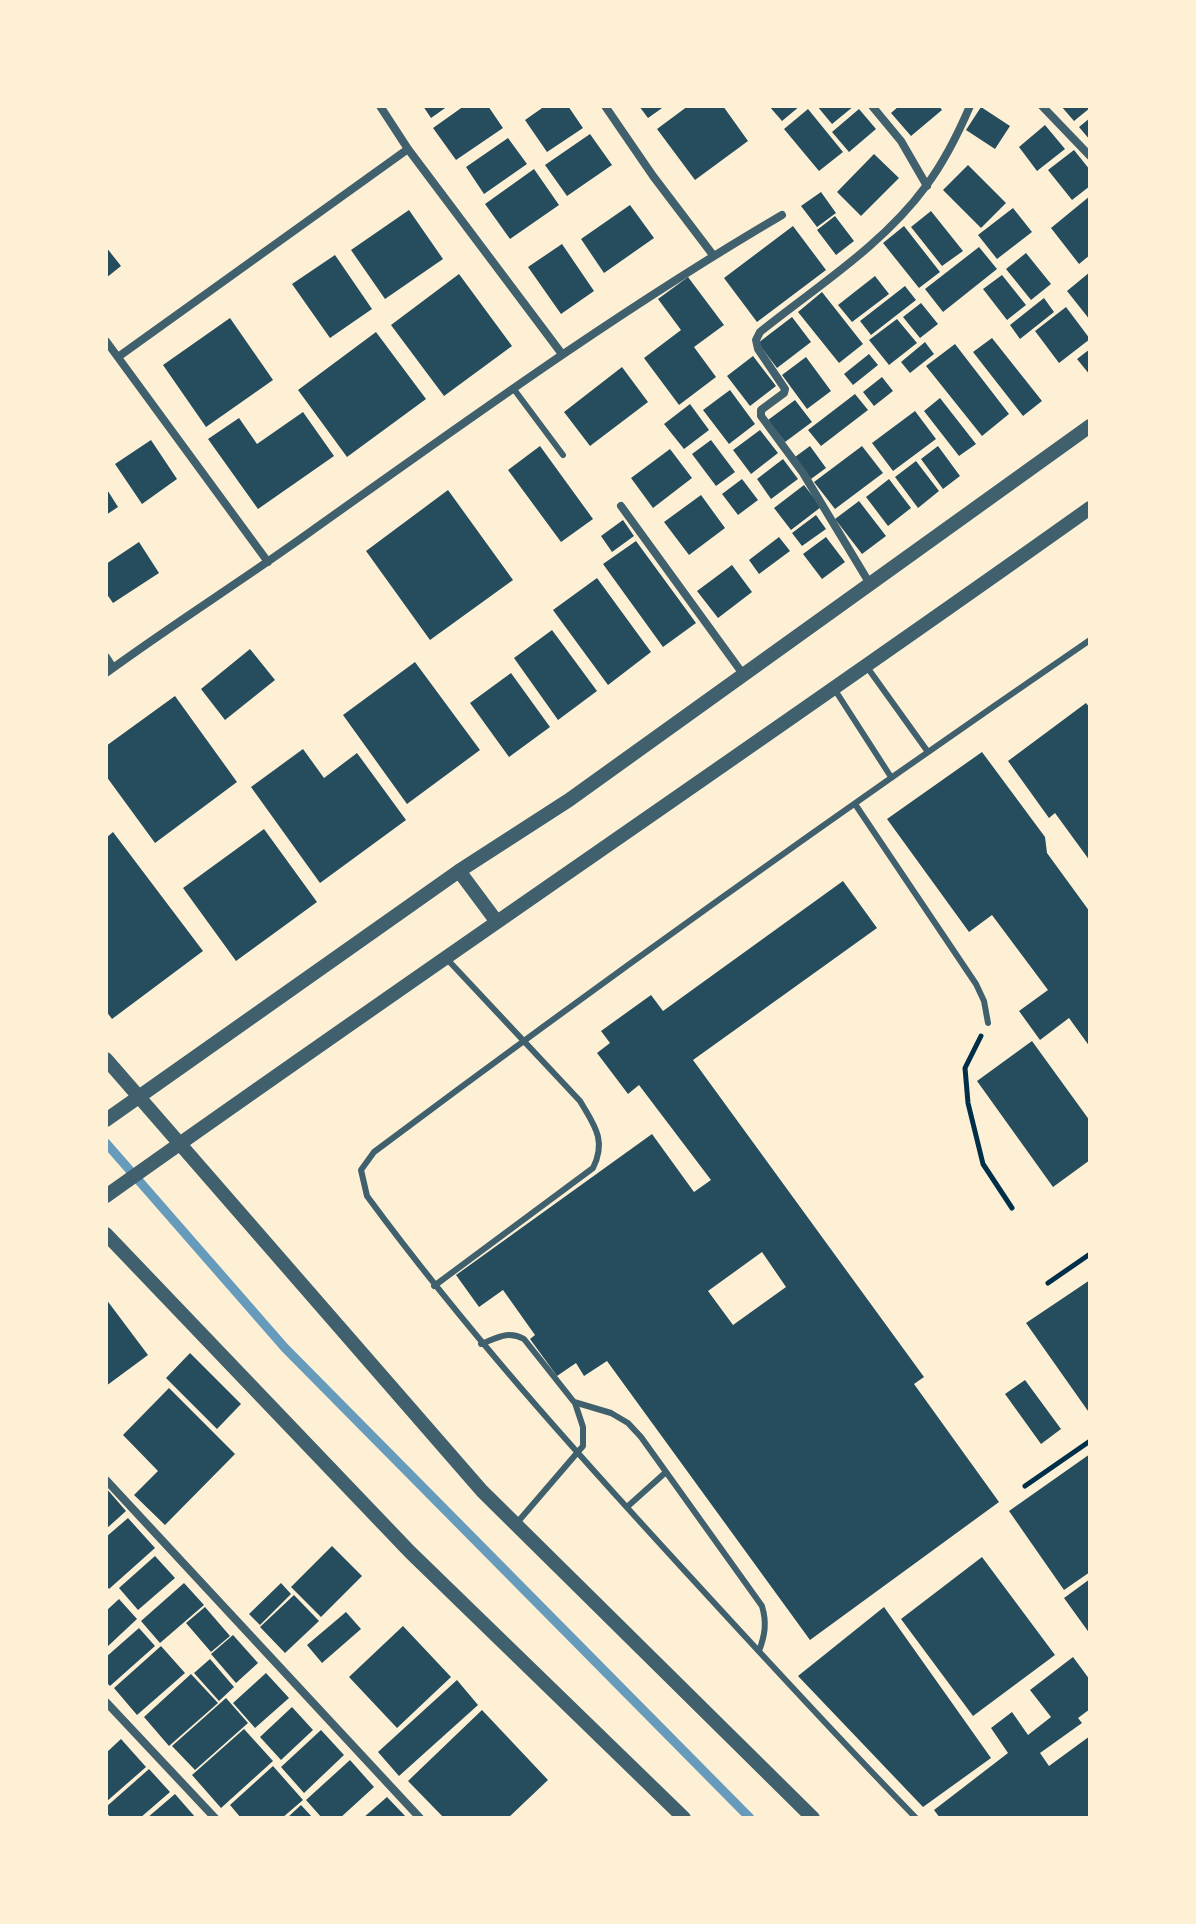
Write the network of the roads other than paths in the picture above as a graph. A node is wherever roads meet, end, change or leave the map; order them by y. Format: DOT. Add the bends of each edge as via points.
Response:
graph roads {
  1 [pos="380,106"];
  2 [pos="605,106"];
  3 [pos="872,106"];
  4 [pos="970,106"];
  5 [pos="1042,106"];
  6 [pos="408,149"];
  7 [pos="1090,156"];
  8 [pos="927,186"];
  9 [pos="782,215"];
  10 [pos="713,255"];
  11 [pos="106,341"];
  12 [pos="562,354"];
  13 [pos="118,357"];
  14 [pos="513,388"];
  15 [pos="1090,426"];
  16 [pos="563,455"];
  17 [pos="621,506"];
  18 [pos="1090,508"];
  19 [pos="268,562"];
  20 [pos="870,584"];
  21 [pos="1090,640"];
  22 [pos="106,657"];
  23 [pos="867,667"];
  24 [pos="110,670"];
  25 [pos="743,674"];
  26 [pos="834,689"];
  27 [pos="928,752"];
  28 [pos="891,777"];
  29 [pos="855,804"];
  30 [pos="459,871"];
  31 [pos="497,922"];
  32 [pos="446,958"];
  33 [pos="988,1023"];
  34 [pos="523,1040"];
  35 [pos="106,1059"];
  36 [pos="139,1096"];
  37 [pos="111,1116"];
  38 [pos="178,1144"];
  39 [pos="106,1196"];
  40 [pos="106,1234"];
  41 [pos="434,1286"];
  42 [pos="481,1344"];
  43 [pos="574,1402"];
  44 [pos="578,1455"];
  45 [pos="666,1472"];
  46 [pos="106,1480"];
  47 [pos="627,1507"];
  48 [pos="516,1524"];
  49 [pos="759,1651"];
  50 [pos="106,1702"];
  51 [pos="215,1818"];
  52 [pos="420,1818"];
  53 [pos="684,1818"];
  54 [pos="813,1818"];
  55 [pos="916,1818"];
  1 -- 6 [label="street"];
  2 -- 10 [label="street"];
  3 -- 8 [label="street" via="901,141"];
  4 -- 8 [label="street"];
  5 -- 7 [label="street"];
  6 -- 12 [label="street"];
  6 -- 13 [label="street"];
  8 -- 20 [label="street" via="874,241 756,340 785,389 761,416 803,473"];
  9 -- 10 [label="street"];
  10 -- 12 [label="street"];
  11 -- 13 [label="street"];
  12 -- 14 [label="street"];
  13 -- 19 [label="street"];
  14 -- 16 [label="lane"];
  14 -- 19 [label="street"];
  15 -- 20 [label="street"];
  17 -- 25 [label="street"];
  18 -- 23 [label="street"];
  19 -- 24 [label="street"];
  20 -- 25 [label="street"];
  21 -- 27 [label="lane"];
  22 -- 24 [label="street"];
  23 -- 26 [label="street"];
  23 -- 27 [label="lane"];
  25 -- 30 [label="street" via="569,800"];
  26 -- 28 [label="lane"];
  26 -- 31 [label="street"];
  27 -- 28 [label="lane"];
  28 -- 29 [label="lane"];
  29 -- 33 [label="lane" via="976,984"];
  29 -- 34 [label="lane"];
  30 -- 31 [label="street"];
  30 -- 36 [label="street"];
  31 -- 32 [label="street"];
  32 -- 34 [label="lane"];
  32 -- 38 [label="street"];
  34 -- 41 [label="lane" via="374,1152 361,1170 367,1196"];
  34 -- 41 [label="lane" via="580,1101 601,1143 599,1157 593,1168"];
  35 -- 36 [label="street"];
  36 -- 37 [label="street"];
  36 -- 38 [label="street"];
  38 -- 39 [label="street"];
  38 -- 48 [label="street"];
  40 -- 53 [label="street" via="410,1552"];
  41 -- 42 [label="lane"];
  42 -- 43 [label="lane" via="515,1333"];
  42 -- 44 [label="lane"];
  43 -- 44 [label="lane" via="583,1427"];
  43 -- 45 [label="lane" via="628,1423"];
  44 -- 47 [label="lane"];
  44 -- 48 [label="lane"];
  45 -- 47 [label="lane"];
  45 -- 49 [label="lane" via="762,1606 765,1635"];
  46 -- 52 [label="street"];
  47 -- 49 [label="lane"];
  48 -- 54 [label="street"];
  49 -- 55 [label="lane"];
  50 -- 51 [label="street"];
}
